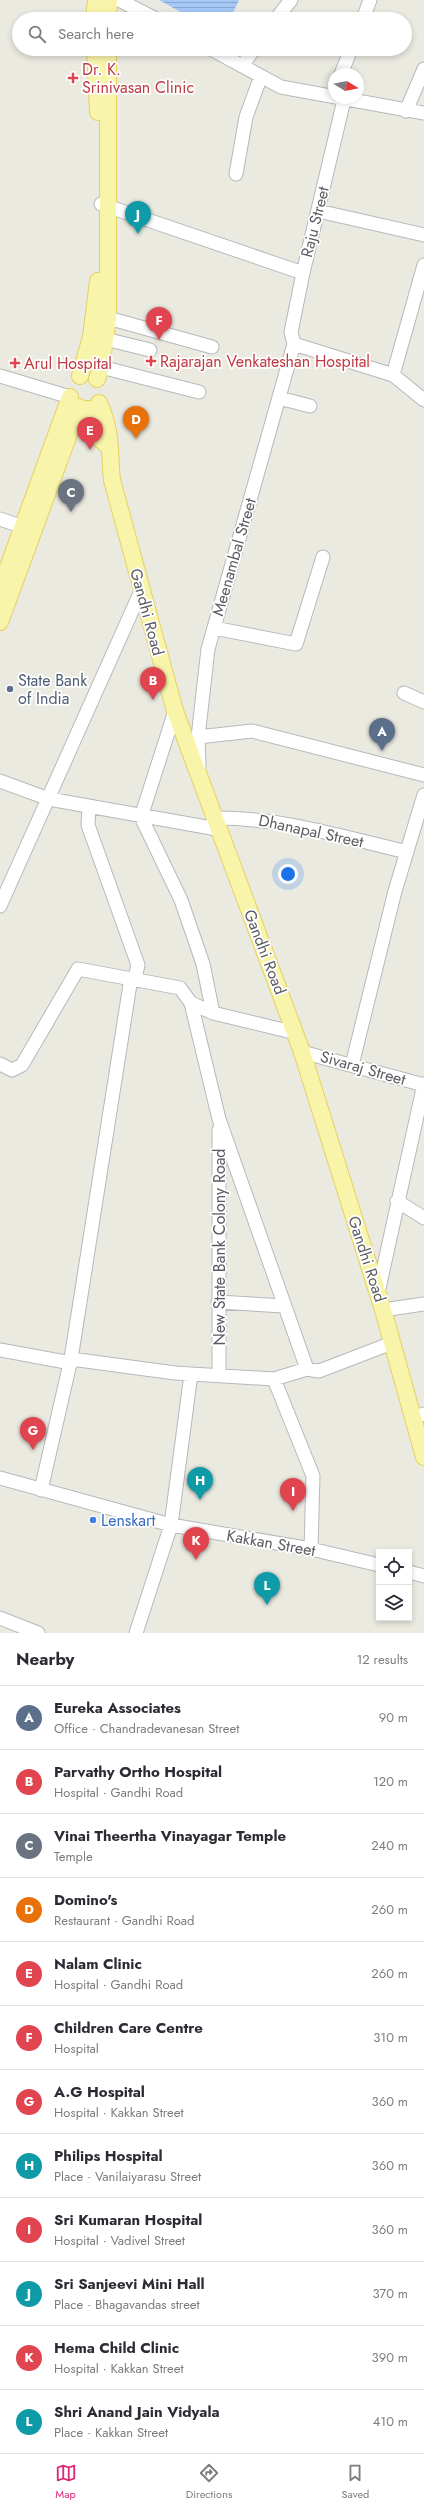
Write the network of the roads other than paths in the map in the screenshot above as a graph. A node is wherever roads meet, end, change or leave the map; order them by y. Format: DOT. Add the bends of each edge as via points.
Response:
graph roads {
  1 [pos="96,0"];
  2 [pos="109,0"];
  3 [pos="119,0"];
  4 [pos="291,0"];
  5 [pos="370,0"];
  6 [pos="95,12"];
  7 [pos="108,12"];
  8 [pos="142,12"];
  9 [pos="282,12"];
  10 [pos="366,12"];
  11 [pos="95,56"];
  12 [pos="108,56"];
  13 [pos="224,56"];
  14 [pos="249,56"];
  15 [pos="348,56"];
  16 [pos="242,66"];
  17 [pos="343,68"];
  18 [pos="424,69"];
  19 [pos="261,76"];
  20 [pos="328,96"];
  21 [pos="364,103"];
  22 [pos="335,104"];
  23 [pos="406,111"];
  24 [pos="424,114"];
  25 [pos="236,174"];
  26 [pos="105,206"];
  27 [pos="318,211"];
  28 [pos="424,235"];
  29 [pos="424,265"];
  30 [pos="303,273"];
  31 [pos="108,318"];
  32 [pos="105,339"];
  33 [pos="294,344"];
  34 [pos="212,347"];
  35 [pos="150,350"];
  36 [pos="99,373"];
  37 [pos="393,375"];
  38 [pos="0,376"];
  39 [pos="80,376"];
  40 [pos="199,392"];
  41 [pos="279,398"];
  42 [pos="424,400"];
  43 [pos="84,404"];
  44 [pos="310,406"];
  45 [pos="0,519"];
  46 [pos="23,527"];
  47 [pos="323,557"];
  48 [pos="0,589"];
  49 [pos="141,591"];
  50 [pos="0,622"];
  51 [pos="214,628"];
  52 [pos="404,693"];
  53 [pos="424,702"];
  54 [pos="174,711"];
  55 [pos="198,737"];
  56 [pos="199,773"];
  57 [pos="424,776"];
  58 [pos="0,781"];
  59 [pos="424,795"];
  60 [pos="49,799"];
  61 [pos="89,807"];
  62 [pos="141,817"];
  63 [pos="215,823"];
  64 [pos="407,852"];
  65 [pos="0,906"];
  66 [pos="133,978"];
  67 [pos="191,1003"];
  68 [pos="213,1014"];
  69 [pos="296,1033"];
  70 [pos="302,1052"];
  71 [pos="0,1064"];
  72 [pos="352,1065"];
  73 [pos="424,1085"];
  74 [pos="218,1119"];
  75 [pos="397,1201"];
  76 [pos="424,1218"];
  77 [pos="378,1293"];
  78 [pos="218,1302"];
  79 [pos="424,1304"];
  80 [pos="284,1306"];
  81 [pos="383,1310"];
  82 [pos="392,1343"];
  83 [pos="0,1350"];
  84 [pos="71,1361"];
  85 [pos="307,1369"];
  86 [pos="191,1374"];
  87 [pos="219,1374"];
  88 [pos="274,1379"];
  89 [pos="418,1416"];
  90 [pos="424,1457"];
  91 [pos="0,1478"];
  92 [pos="41,1490"];
  93 [pos="171,1524"];
  94 [pos="311,1550"];
  95 [pos="376,1564"];
  96 [pos="412,1573"];
  97 [pos="424,1576"];
  98 [pos="0,1618"];
  99 [pos="38,1633"];
  100 [pos="136,1633"];
  1 -- 6 [label="main road"];
  2 -- 7 [label="main road"];
  3 -- 8 [label="street"];
  4 -- 9 [label="street"];
  5 -- 10 [label="street"];
  11 -- 26 [label="main road"];
  12 -- 26 [label="main road"];
  13 -- 16 [label="street"];
  14 -- 16 [label="street"];
  15 -- 17 [label="street"];
  16 -- 19 [label="street"];
  18 -- 23 [label="street"];
  19 -- 20 [label="street" via="281,87"];
  19 -- 25 [label="street" via="246,117"];
  21 -- 23 [label="street"];
  22 -- 27 [label="street, Raju Street"];
  23 -- 24 [label="street"];
  26 -- 30 [label="street"];
  26 -- 31 [label="main road"];
  26 -- 39 [label="main road" via="97,301 91,337"];
  27 -- 28 [label="street"];
  27 -- 30 [label="street, Raju Street"];
  29 -- 37 [label="street"];
  30 -- 33 [label="street, Raju Street" via="292,332"];
  31 -- 32 [label="main road"];
  31 -- 34 [label="street"];
  32 -- 35 [label="street"];
  32 -- 36 [label="main road"];
  33 -- 37 [label="street"];
  33 -- 41 [label="street, Meenambal Street"];
  36 -- 39 [label="main road"];
  36 -- 40 [label="street"];
  36 -- 43 [label="main road" via="103,391"];
  37 -- 42 [label="street"];
  38 -- 43 [label="street"];
  39 -- 43 [label="main road" via="72,382"];
  41 -- 44 [label="street"];
  41 -- 51 [label="street, Meenambal Street"];
  43 -- 46 [label="main road"];
  43 -- 49 [label="main road, Gandhi Road" via="110,431 112,480"];
  43 -- 50 [label="main road"];
  45 -- 46 [label="street"];
  46 -- 48 [label="main road"];
  47 -- 51 [label="street" via="296,644"];
  49 -- 54 [label="main road, Gandhi Road"];
  49 -- 60 [label="street"];
  51 -- 55 [label="street, Meenambal Street" via="208,649"];
  52 -- 53 [label="street"];
  54 -- 56 [label="main road, Gandhi Road"];
  54 -- 62 [label="street"];
  55 -- 56 [label="street, Meenambal Street"];
  55 -- 57 [label="street" via="252,731"];
  56 -- 63 [label="main road, Gandhi Road"];
  58 -- 60 [label="street, Dhanapal Street"];
  59 -- 64 [label="street"];
  60 -- 61 [label="street, Dhanapal Street"];
  60 -- 65 [label="street"];
  61 -- 62 [label="street, Dhanapal Street"];
  61 -- 66 [label="street" via="88,825 138,965"];
  62 -- 63 [label="street, Dhanapal Street"];
  62 -- 68 [label="street" via="181,900 202,964"];
  63 -- 64 [label="street, Dhanapal Street" via="253,819"];
  63 -- 69 [label="main road, Gandhi Road"];
  64 -- 72 [label="street"];
  66 -- 67 [label="street" via="180,988"];
  66 -- 71 [label="street" via="78,969 22,1065 12,1070"];
  66 -- 84 [label="street"];
  67 -- 68 [label="street"];
  67 -- 74 [label="street"];
  68 -- 69 [label="street"];
  69 -- 70 [label="main road, Gandhi Road"];
  70 -- 72 [label="street, Sivaraj Street"];
  70 -- 77 [label="main road, Gandhi Road"];
  72 -- 73 [label="street, Sivaraj Street"];
  73 -- 75 [label="street"];
  74 -- 78 [label="street, New State Bank Colony Road"];
  74 -- 80 [label="street"];
  75 -- 76 [label="street"];
  75 -- 77 [label="street"];
  77 -- 81 [label="main road, Gandhi Road"];
  78 -- 80 [label="street"];
  78 -- 87 [label="street, New State Bank Colony Road"];
  79 -- 81 [label="street"];
  80 -- 85 [label="street"];
  81 -- 82 [label="main road, Gandhi Road"];
  82 -- 85 [label="street" via="319,1372"];
  82 -- 89 [label="main road, Gandhi Road"];
  83 -- 84 [label="street"];
  84 -- 86 [label="street"];
  84 -- 92 [label="street"];
  85 -- 88 [label="street"];
  86 -- 87 [label="street"];
  86 -- 93 [label="street"];
  87 -- 88 [label="street"];
  88 -- 94 [label="street" via="313,1476"];
  89 -- 90 [label="main road, Gandhi Road"];
  91 -- 92 [label="street, Kakkan Street"];
  92 -- 93 [label="street, Kakkan Street"];
  93 -- 94 [label="street, Kakkan Street"];
  93 -- 100 [label="street"];
  94 -- 95 [label="street, Kakkan Street"];
  96 -- 97 [label="street"];
  98 -- 99 [label="street"];
}
